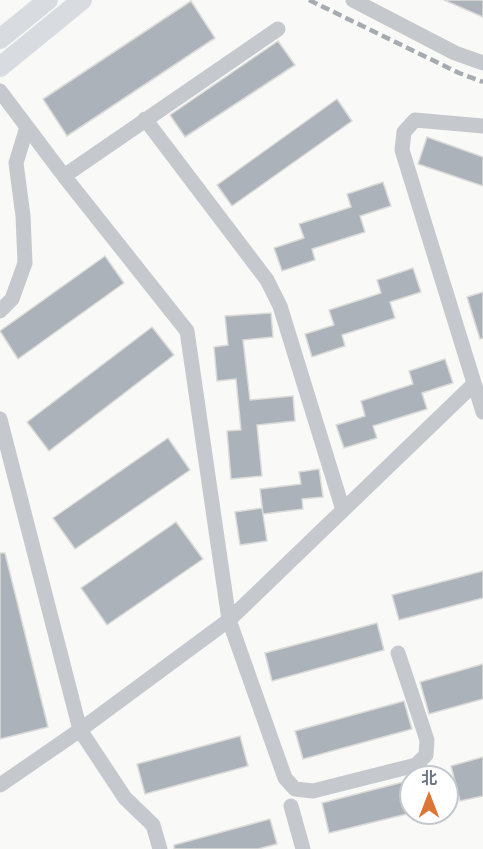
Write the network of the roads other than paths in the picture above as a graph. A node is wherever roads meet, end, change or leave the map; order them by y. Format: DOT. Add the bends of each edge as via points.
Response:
graph roads {
  1 [pos="48,0"];
  2 [pos="82,0"];
  3 [pos="353,0"];
  4 [pos="278,29"];
  5 [pos="0,39"];
  6 [pos="483,63"];
  7 [pos="0,67"];
  8 [pos="0,91"];
  9 [pos="145,119"];
  10 [pos="483,126"];
  11 [pos="27,127"];
  12 [pos="64,176"];
  13 [pos="0,311"];
  14 [pos="474,384"];
  15 [pos="483,412"];
  16 [pos="0,419"];
  17 [pos="343,510"];
  18 [pos="229,620"];
  19 [pos="398,653"];
  20 [pos="80,730"];
  21 [pos="0,785"];
  22 [pos="291,806"];
  23 [pos="160,849"];
  24 [pos="303,849"];
  1 -- 5 [label="main road"];
  2 -- 7 [label="main road"];
  3 -- 6 [label="street"];
  4 -- 9 [label="street"];
  8 -- 11 [label="street"];
  9 -- 12 [label="street"];
  9 -- 17 [label="street" via="267,280 280,306"];
  10 -- 14 [label="street" via="415,120 404,132 402,150"];
  11 -- 12 [label="street"];
  11 -- 13 [label="street" via="16,163 25,263 12,298"];
  12 -- 18 [label="street" via="187,331"];
  14 -- 15 [label="street"];
  14 -- 17 [label="street"];
  16 -- 20 [label="street"];
  17 -- 18 [label="street"];
  18 -- 19 [label="street" via="285,778 296,789 313,791 416,765 426,755 427,740"];
  18 -- 20 [label="street"];
  20 -- 21 [label="street"];
  20 -- 23 [label="street" via="125,798 153,825"];
  22 -- 24 [label="street"];
}
